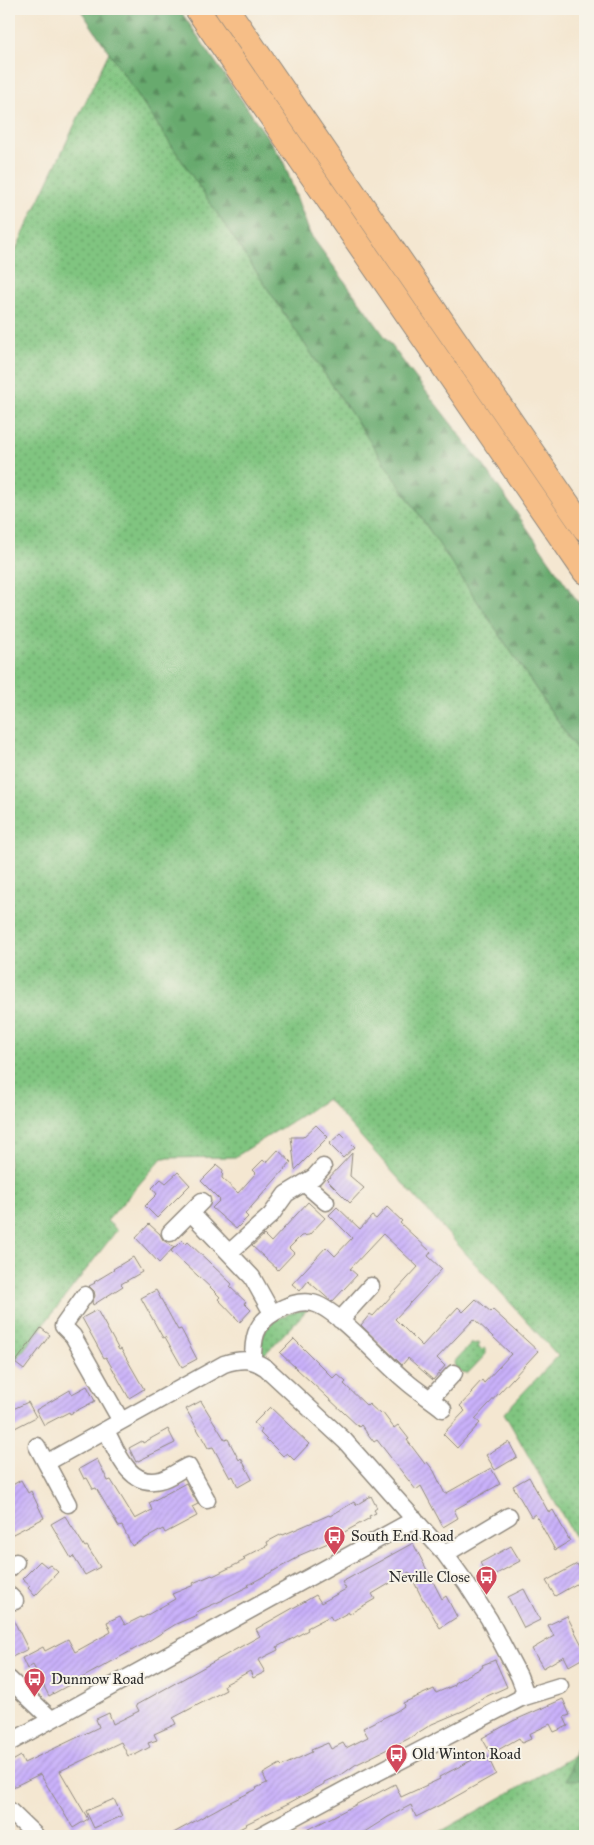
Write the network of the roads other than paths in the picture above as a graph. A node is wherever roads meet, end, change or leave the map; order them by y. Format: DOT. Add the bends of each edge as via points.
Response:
graph roads {
  1 [pos="198,9"];
  2 [pos="227,9"];
  3 [pos="585,529"];
  4 [pos="585,572"];
  5 [pos="324,1166"];
  6 [pos="304,1183"];
  7 [pos="326,1202"];
  8 [pos="170,1233"];
  9 [pos="230,1252"];
  10 [pos="371,1286"];
  11 [pos="85,1295"];
  12 [pos="272,1313"];
  13 [pos="340,1320"];
  14 [pos="253,1361"];
  15 [pos="454,1374"];
  16 [pos="122,1421"];
  17 [pos="106,1430"];
  18 [pos="37,1446"];
  19 [pos="46,1463"];
  20 [pos="207,1500"];
  21 [pos="68,1504"];
  22 [pos="509,1516"];
  23 [pos="415,1519"];
  24 [pos="445,1554"];
  25 [pos="9,1679"];
  26 [pos="560,1686"];
  27 [pos="521,1698"];
  28 [pos="51,1719"];
  29 [pos="9,1743"];
  30 [pos="9,1810"];
  31 [pos="36,1836"];
  32 [pos="259,1836"];
  1 -- 4 [label="highway"];
  2 -- 3 [label="highway"];
  5 -- 6 [label="street" via="314,1178"];
  6 -- 7 [label="street"];
  6 -- 9 [label="street" via="286,1194 271,1215"];
  8 -- 9 [label="street" via="196,1207"];
  9 -- 12 [label="street" via="252,1277"];
  10 -- 13 [label="street"];
  11 -- 16 [label="street" via="59,1331 73,1336"];
  12 -- 13 [label="street" via="297,1303 311,1302"];
  12 -- 14 [label="street" via="254,1335"];
  13 -- 15 [label="street" via="406,1382 437,1404"];
  14 -- 16 [label="street" via="224,1364"];
  14 -- 23 [label="street" via="266,1368 345,1441"];
  16 -- 17 [label="street"];
  17 -- 19 [label="street"];
  17 -- 20 [label="street" via="132,1475 158,1481 188,1466"];
  18 -- 19 [label="street"];
  19 -- 21 [label="street"];
  22 -- 24 [label="street"];
  23 -- 24 [label="street"];
  23 -- 28 [label="street"];
  24 -- 27 [label="street" via="472,1591 502,1642 524,1689"];
  25 -- 28 [label="street"];
  26 -- 27 [label="street"];
  27 -- 32 [label="street"];
  28 -- 29 [label="street"];
  30 -- 31 [label="street"];
}
